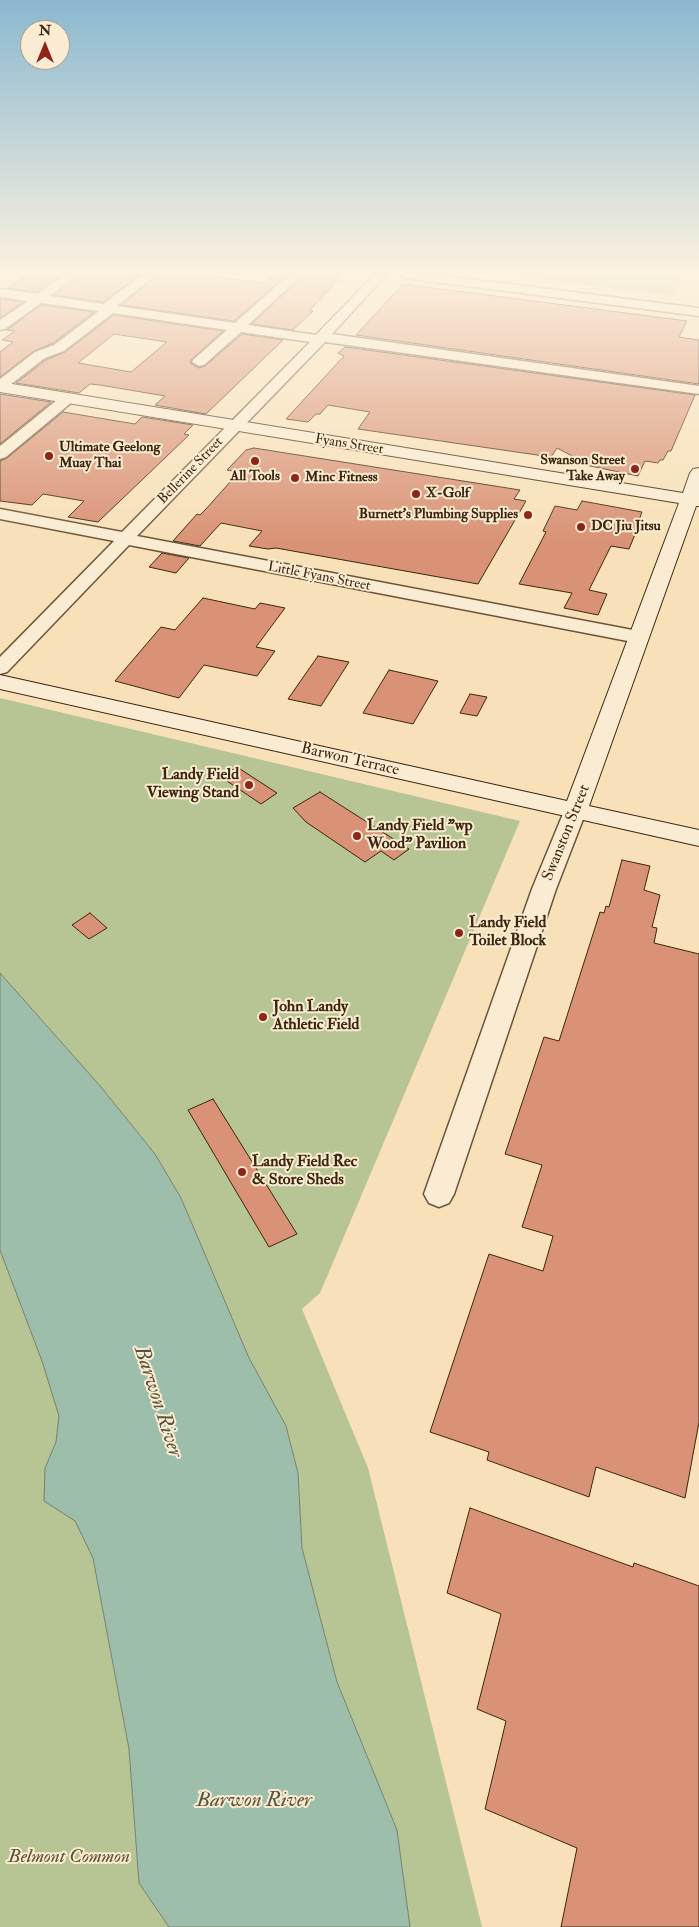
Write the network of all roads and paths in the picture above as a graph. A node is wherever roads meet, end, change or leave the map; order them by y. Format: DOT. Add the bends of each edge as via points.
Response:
graph roads {
  1 [pos="29,364"];
  2 [pos="295,364"];
  3 [pos="509,364"];
  4 [pos="0,387"];
  5 [pos="699,390"];
  6 [pos="67,399"];
  7 [pos="234,426"];
  8 [pos="0,454"];
  9 [pos="699,473"];
  10 [pos="694,500"];
  11 [pos="0,514"];
  12 [pos="126,539"];
  13 [pos="638,637"];
  14 [pos="0,668"];
  15 [pos="0,682"];
  16 [pos="576,809"];
  17 [pos="699,838"];
  18 [pos="439,1194"];
  1 -- 4 [label="street"];
  2 -- 7 [label="street, Bellerine Street"];
  3 -- 5 [label="street"];
  4 -- 6 [label="street, Fyans Street"];
  6 -- 7 [label="street, Fyans Street"];
  6 -- 8 [label="street"];
  7 -- 10 [label="street, Fyans Street"];
  7 -- 12 [label="street, Bellerine Street"];
  9 -- 10 [label="street, Swanston Street"];
  10 -- 13 [label="street, Swanston Street"];
  11 -- 12 [label="street, Little Fyans Street"];
  12 -- 13 [label="street, Little Fyans Street"];
  12 -- 14 [label="street, Bellerine Street"];
  13 -- 16 [label="street, Swanston Street"];
  15 -- 16 [label="street, Barwon Terrace"];
  16 -- 17 [label="street, Barwon Terrace"];
  16 -- 18 [label="street, Swanston Street" via="540,899"];
}
